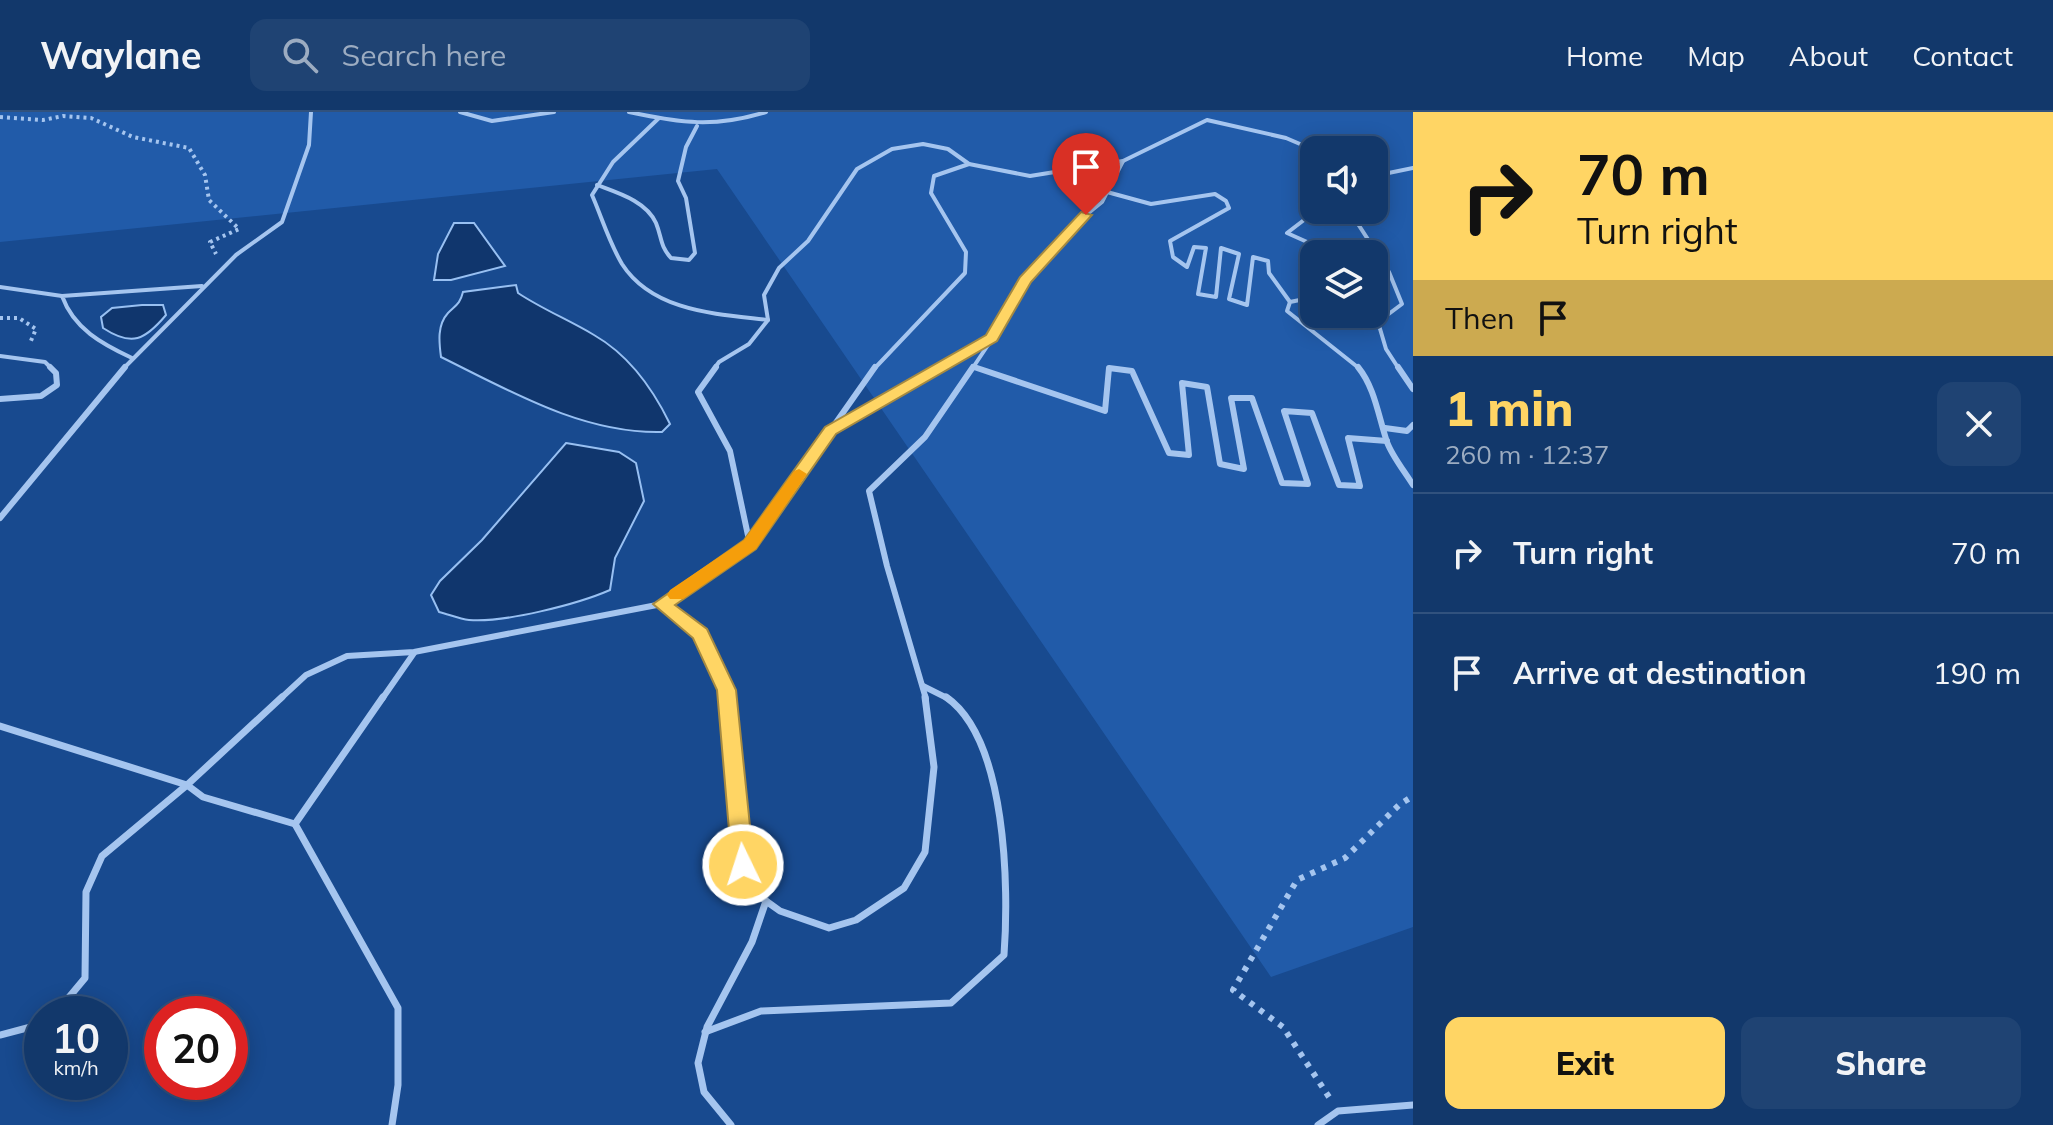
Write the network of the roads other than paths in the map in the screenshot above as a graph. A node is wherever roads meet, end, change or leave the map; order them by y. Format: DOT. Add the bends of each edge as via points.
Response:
graph roads {
  1 [pos="311,112"];
  2 [pos="460,112"];
  3 [pos="554,112"];
  4 [pos="629,112"];
  5 [pos="766,112"];
  6 [pos="1201,112"];
  7 [pos="659,118"];
  8 [pos="1207,120"];
  9 [pos="697,126"];
  10 [pos="1300,144"];
  11 [pos="1123,161"];
  12 [pos="969,164"];
  13 [pos="1413,168"];
  14 [pos="1388,173"];
  15 [pos="597,185"];
  16 [pos="1107,192"];
  17 [pos="1300,223"];
  18 [pos="1358,224"];
  19 [pos="1303,240"];
  20 [pos="202,286"];
  21 [pos="0,287"];
  22 [pos="62,296"];
  23 [pos="1300,300"];
  24 [pos="1290,302"];
  25 [pos="768,320"];
  26 [pos="992,338"];
  27 [pos="0,356"];
  28 [pos="132,358"];
  29 [pos="973,366"];
  30 [pos="1413,389"];
  31 [pos="0,399"];
  32 [pos="1413,425"];
  33 [pos="1385,428"];
  34 [pos="831,430"];
  35 [pos="1387,441"];
  36 [pos="1413,485"];
  37 [pos="0,518"];
  38 [pos="750,545"];
  39 [pos="662,604"];
  40 [pos="414,652"];
  41 [pos="922,685"];
  42 [pos="0,726"];
  43 [pos="187,785"];
  44 [pos="295,824"];
  45 [pos="766,901"];
  46 [pos="70,996"];
  47 [pos="24,1029"];
  48 [pos="705,1032"];
  49 [pos="0,1035"];
  50 [pos="1413,1105"];
  51 [pos="392,1125"];
  52 [pos="731,1125"];
  53 [pos="1318,1125"];
  1 -- 20 [label="lane" via="309,145 282,222"];
  2 -- 3 [label="lane" via="492,121"];
  4 -- 7 [label="lane"];
  5 -- 9 [label="lane"];
  6 -- 8 [label="lane"];
  7 -- 9 [label="lane"];
  7 -- 15 [label="lane"];
  8 -- 10 [label="lane"];
  8 -- 11 [label="lane"];
  9 -- 15 [label="lane" via="678,181 695,253 689,260 671,258 660,246 660,228 642,204"];
  11 -- 12 [label="lane" via="1030,176"];
  11 -- 16 [label="lane"];
  12 -- 25 [label="lane" via="948,149 923,144 892,149 857,169 808,241 779,268 764,295"];
  12 -- 34 [label="lane" via="934,176 931,193 966,252 965,273 882,357"];
  13 -- 14 [label="lane"];
  15 -- 25 [label="lane" via="592,195 612,244 637,283 678,304"];
  16 -- 24 [label="lane" via="1151,204 1215,194 1229,208 1170,241 1175,261 1187,267 1194,247 1206,248 1198,294 1216,297 1221,248 1239,254 1229,299 1247,305 1253,257 1268,261 1269,273"];
  16 -- 26 [label="lane" via="1025,280"];
  17 -- 19 [label="lane" via="1287,233"];
  18 -- 30 [label="lane" via="1389,272 1402,304 1378,322 1386,349"];
  20 -- 22 [label="lane"];
  20 -- 28 [label="lane"];
  21 -- 22 [label="lane"];
  22 -- 28 [label="lane" via="66,312 101,344"];
  23 -- 24 [label="lane"];
  24 -- 33 [label="lane" via="1287,311 1358,366 1372,384 1373,402"];
  25 -- 38 [label="lane" via="749,344 719,362 698,392 730,451"];
  26 -- 29 [label="lane"];
  26 -- 34 [label="lane"];
  27 -- 31 [label="lane" via="45,362 56,373 57,385 41,396"];
  28 -- 37 [label="lane"];
  29 -- 35 [label="lane" via="1105,411 1109,368 1132,371 1169,453 1189,455 1182,383 1207,387 1220,464 1244,469 1231,398 1252,398 1282,483 1308,484 1284,411 1312,413 1339,485 1360,486 1348,438"];
  29 -- 41 [label="lane" via="925,437 869,491"];
  32 -- 33 [label="lane" via="1407,431"];
  33 -- 35 [label="lane"];
  34 -- 38 [label="lane"];
  35 -- 36 [label="lane"];
  38 -- 39 [label="lane"];
  39 -- 40 [label="lane"];
  39 -- 45 [label="lane" via="701,634 727,690 743,865"];
  40 -- 43 [label="lane" via="347,656 306,675"];
  40 -- 44 [label="lane"];
  41 -- 45 [label="lane" via="934,767 925,852 904,888 856,920 829,928"];
  41 -- 48 [label="lane" via="953,701 971,725 996,790 1008,914 1004,955 951,1003 761,1011"];
  42 -- 43 [label="lane"];
  43 -- 44 [label="lane" via="203,797"];
  43 -- 46 [label="lane" via="102,856 86,892 85,978"];
  44 -- 51 [label="lane" via="398,1008"];
  45 -- 48 [label="lane" via="753,941"];
  47 -- 49 [label="lane"];
  48 -- 52 [label="lane" via="699,1079"];
  50 -- 53 [label="lane" via="1338,1111"];
}
